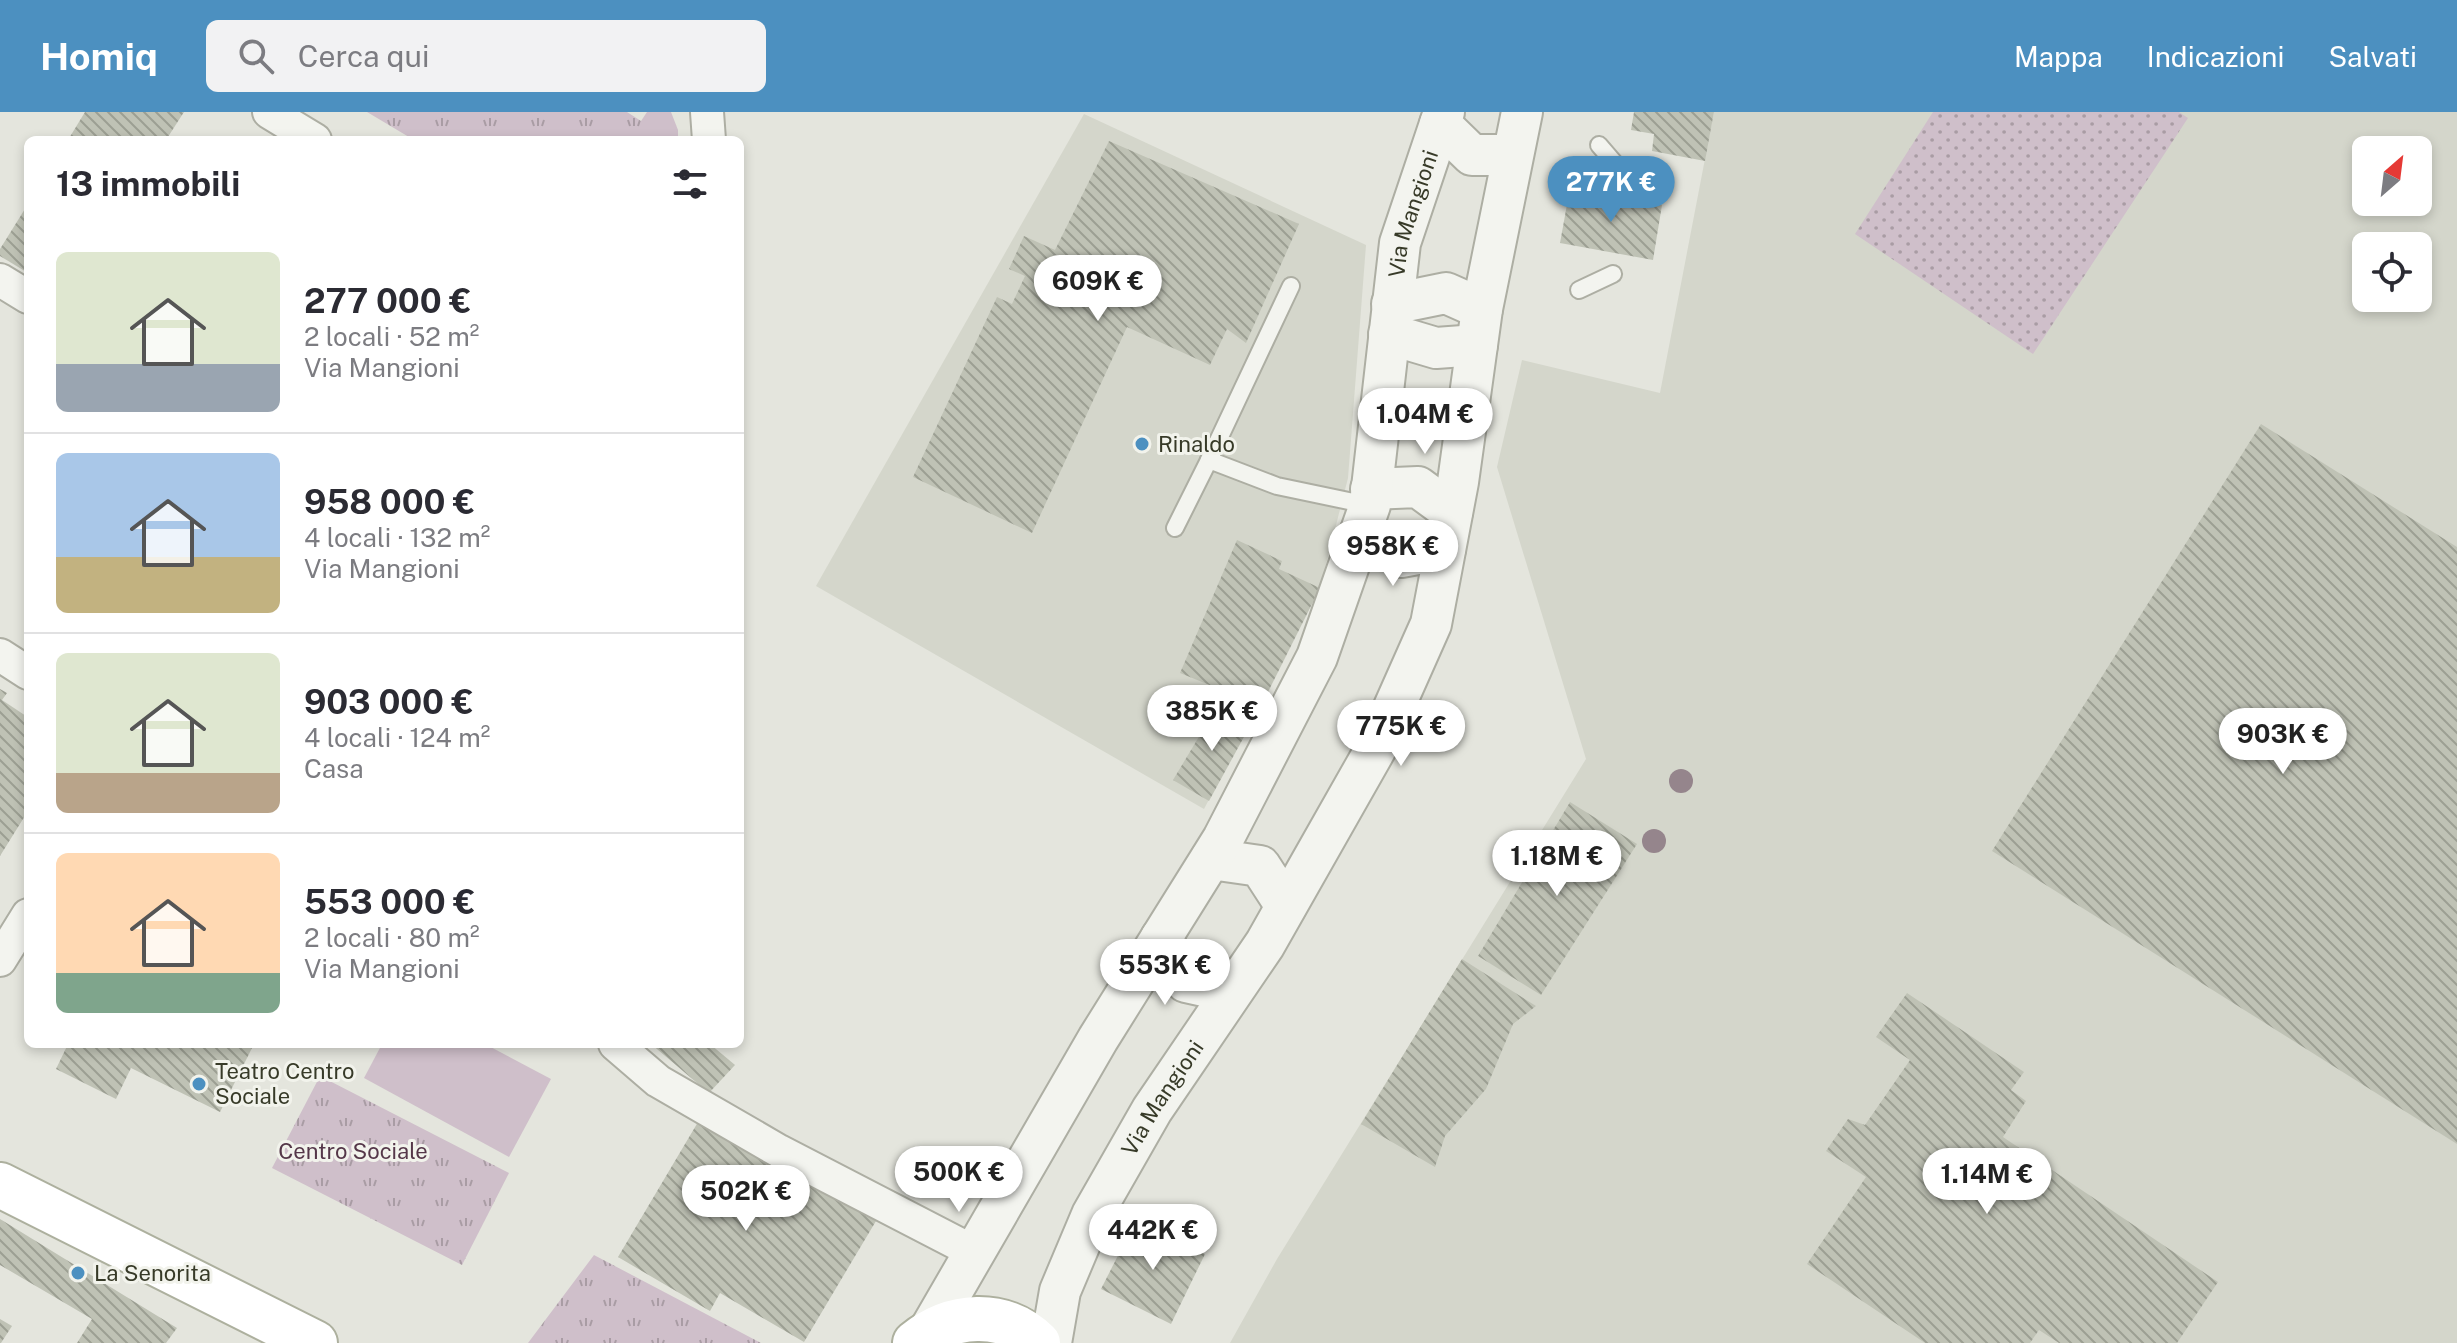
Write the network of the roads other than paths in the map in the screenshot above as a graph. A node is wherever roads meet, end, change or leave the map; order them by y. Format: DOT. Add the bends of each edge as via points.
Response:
graph roads {
  1 [pos="269,112"];
  2 [pos="707,112"];
  3 [pos="1522,112"];
  4 [pos="1442,118"];
  5 [pos="308,136"];
  6 [pos="709,136"];
  7 [pos="1599,145"];
  8 [pos="1512,155"];
  9 [pos="1630,181"];
  10 [pos="1613,274"];
  11 [pos="0,280"];
  12 [pos="1291,286"];
  13 [pos="1579,290"];
  14 [pos="24,295"];
  15 [pos="1391,319"];
  16 [pos="1480,327"];
  17 [pos="1209,460"];
  18 [pos="1367,508"];
  19 [pos="1175,528"];
  20 [pos="1448,531"];
  21 [pos="0,655"];
  22 [pos="24,670"];
  23 [pos="1211,859"];
  24 [pos="1286,906"];
  25 [pos="24,921"];
  26 [pos="1161,938"];
  27 [pos="0,960"];
  28 [pos="1231,992"];
  29 [pos="620,1048"];
  30 [pos="0,1185"];
  31 [pos="976,1253"];
  32 [pos="922,1337"];
  33 [pos="315,1343"];
  34 [pos="1038,1343"];
  35 [pos="1051,1343"];
  1 -- 5 [label="street"];
  2 -- 6 [label="street"];
  3 -- 8 [label="street, Via Mangioni"];
  4 -- 8 [label="street, Via Mangioni" via="1472,155"];
  4 -- 15 [label="street, Via Mangioni" via="1400,243"];
  7 -- 9 [label="lane"];
  8 -- 16 [label="street, Via Mangioni"];
  10 -- 13 [label="lane"];
  11 -- 14 [label="street"];
  12 -- 17 [label="lane"];
  15 -- 16 [label="street" via="1436,348"];
  15 -- 16 [label="street, Via Mangioni" via="1446,293"];
  15 -- 18 [label="street, Via Mangioni"];
  16 -- 20 [label="street, Via Mangioni"];
  17 -- 18 [label="lane" via="1277,486"];
  17 -- 19 [label="lane"];
  18 -- 20 [label="street" via="1418,487"];
  18 -- 20 [label="street" via="1401,557"];
  18 -- 23 [label="street, Via Mangioni" via="1317,657"];
  20 -- 24 [label="street, Via Mangioni" via="1431,624 1375,750"];
  21 -- 22 [label="street"];
  23 -- 24 [label="street" via="1260,866"];
  23 -- 26 [label="street, Via Mangioni"];
  24 -- 28 [label="street, Via Mangioni"];
  25 -- 27 [label="street"];
  26 -- 28 [label="street" via="1186,982"];
  26 -- 31 [label="street, Via Mangioni"];
  28 -- 35 [label="street, Via Mangioni" via="1152,1110 1092,1215 1060,1291"];
  29 -- 31 [label="street" via="658,1081 779,1151"];
  30 -- 33 [label="main road"];
  31 -- 32 [label="street, Via Mangioni"];
  32 -- 34 [label="main road" via="953,1321 980,1318 1006,1323"];
}
